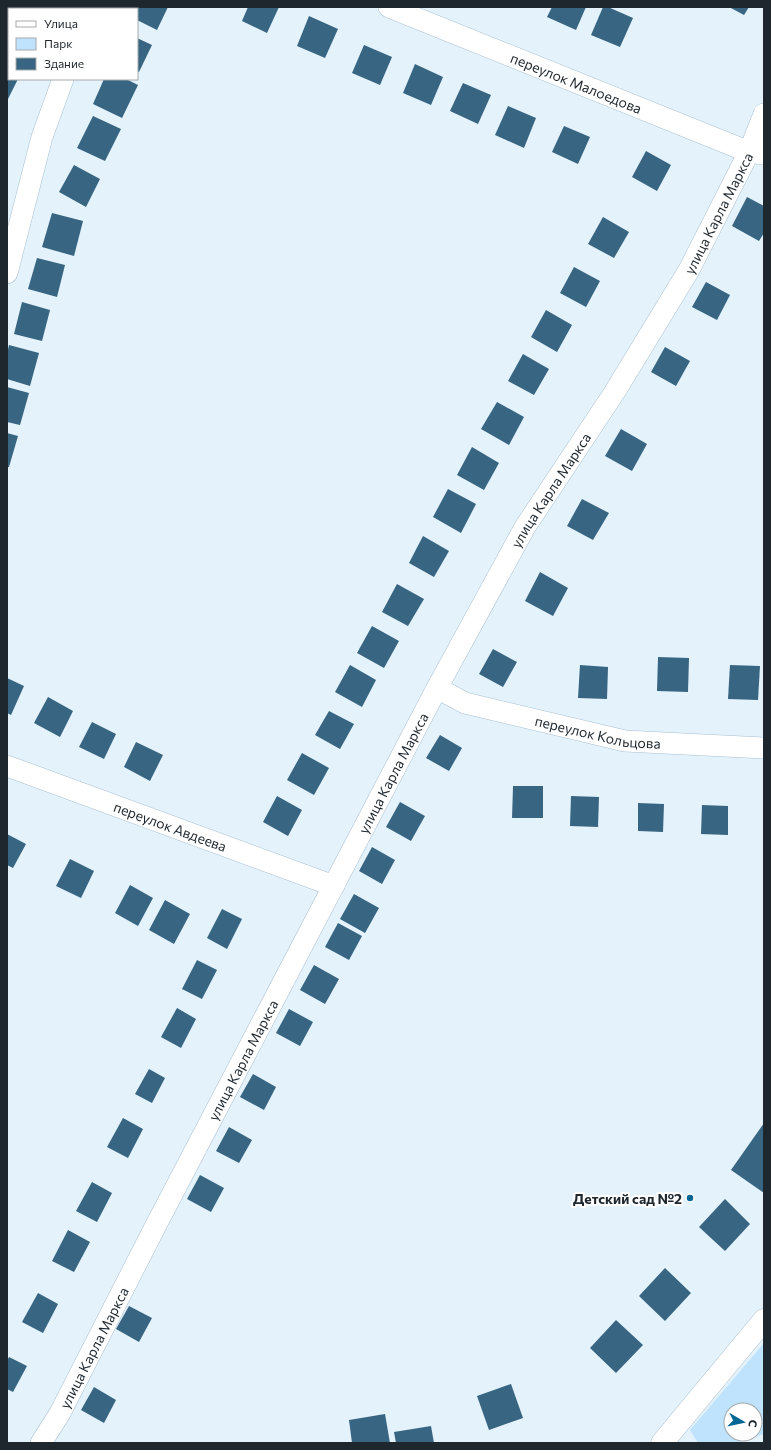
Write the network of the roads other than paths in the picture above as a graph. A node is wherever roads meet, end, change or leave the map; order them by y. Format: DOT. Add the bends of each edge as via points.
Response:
graph roads {
  1 [pos="389,7"];
  2 [pos="63,80"];
  3 [pos="764,114"];
  4 [pos="756,153"];
  5 [pos="7,273"];
  6 [pos="437,688"];
  7 [pos="764,748"];
  8 [pos="7,766"];
  9 [pos="334,886"];
  10 [pos="764,1320"];
  11 [pos="666,1441"];
  12 [pos="41,1443"];
  1 -- 4 [label="street, переулок Малоедова"];
  2 -- 5 [label="street" via="42,137"];
  3 -- 4 [label="street, улица Карла Маркса"];
  4 -- 6 [label="street, улица Карла Маркса" via="614,393 525,527"];
  6 -- 7 [label="street, переулок Кольцова" via="465,703 625,741"];
  6 -- 9 [label="street, улица Карла Маркса"];
  8 -- 9 [label="street, переулок Авдеева"];
  9 -- 12 [label="street, улица Карла Маркса" via="60,1413"];
  10 -- 11 [label="street"];
}
